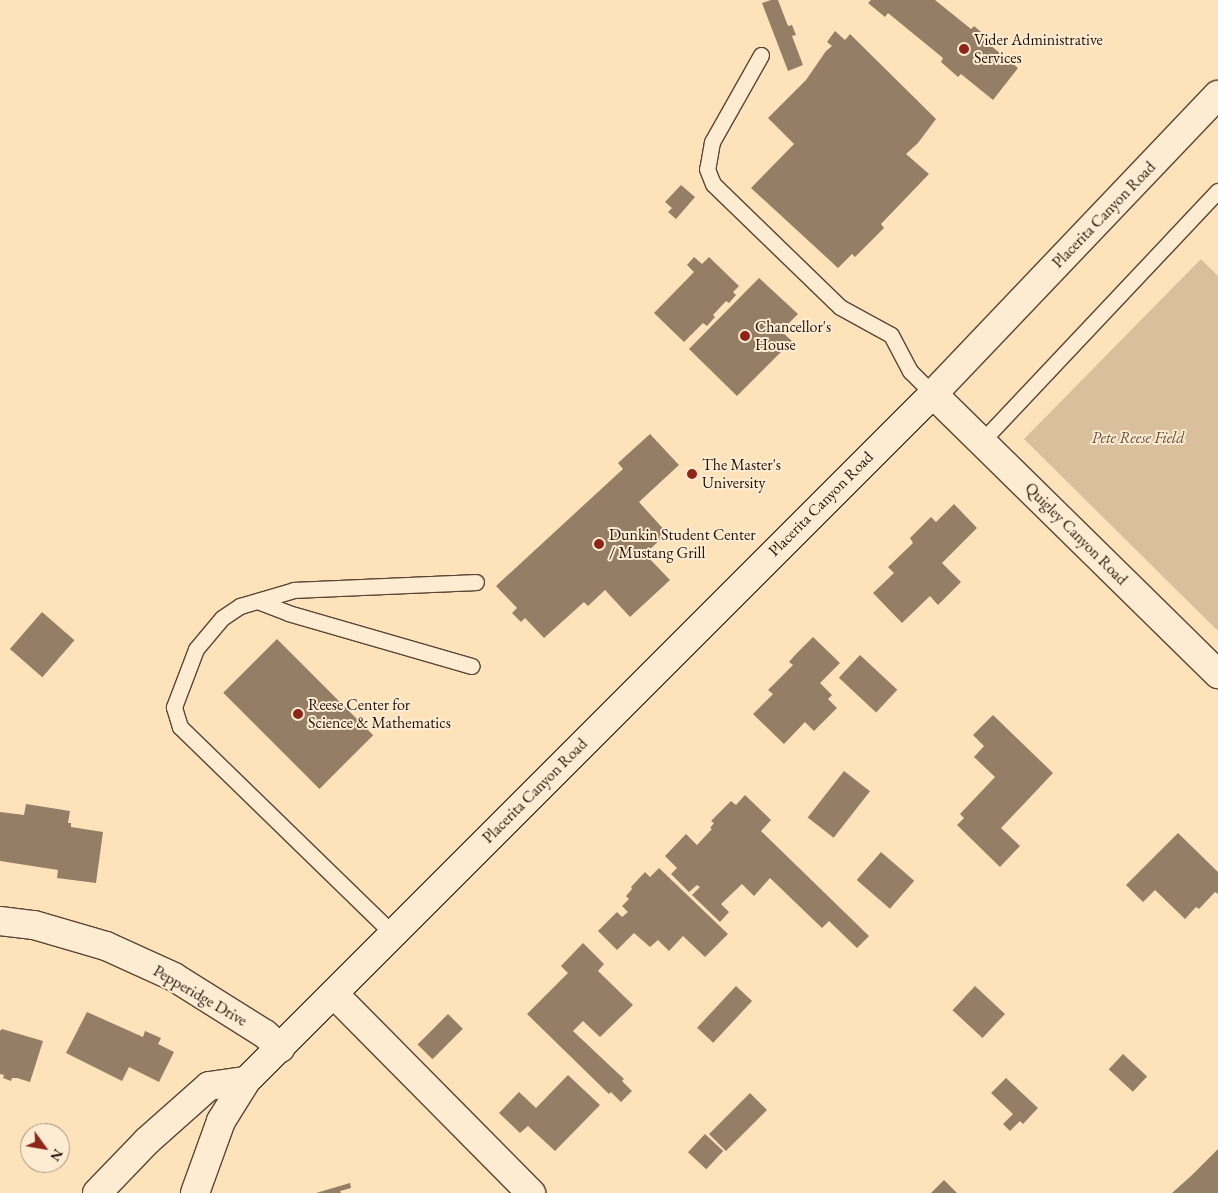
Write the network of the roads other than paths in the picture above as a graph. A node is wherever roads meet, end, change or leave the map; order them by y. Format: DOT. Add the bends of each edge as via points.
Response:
graph roads {
  1 [pos="761,55"];
  2 [pos="1218,95"];
  3 [pos="1218,191"];
  4 [pos="933,394"];
  5 [pos="982,441"];
  6 [pos="476,582"];
  7 [pos="260,602"];
  8 [pos="472,666"];
  9 [pos="1218,674"];
  10 [pos="0,921"];
  11 [pos="392,933"];
  12 [pos="335,995"];
  13 [pos="280,1048"];
  14 [pos="246,1081"];
  15 [pos="98,1193"];
  16 [pos="194,1193"];
  17 [pos="531,1193"];
  1 -- 4 [label="lane" via="712,142 708,169 714,184 840,307 890,335 910,372"];
  2 -- 4 [label="street, Placerita Canyon Road"];
  3 -- 5 [label="lane"];
  4 -- 5 [label="street, Quigley Canyon Road"];
  4 -- 11 [label="street, Placerita Canyon Road"];
  5 -- 9 [label="street, Quigley Canyon Road"];
  6 -- 7 [label="lane" via="294,590"];
  7 -- 8 [label="lane"];
  7 -- 11 [label="lane" via="240,606 222,618 196,649 174,706 180,727"];
  10 -- 13 [label="street, Pepperidge Drive" via="34,925 106,946 174,977 265,1034"];
  11 -- 12 [label="street, Placerita Canyon Road"];
  12 -- 13 [label="street, Placerita Canyon Road"];
  12 -- 17 [label="street"];
  13 -- 14 [label="street, Placerita Canyon Road"];
  14 -- 15 [label="street" via="209,1086 147,1141"];
  14 -- 16 [label="street, Placerita Canyon Road" via="221,1121"];
}
